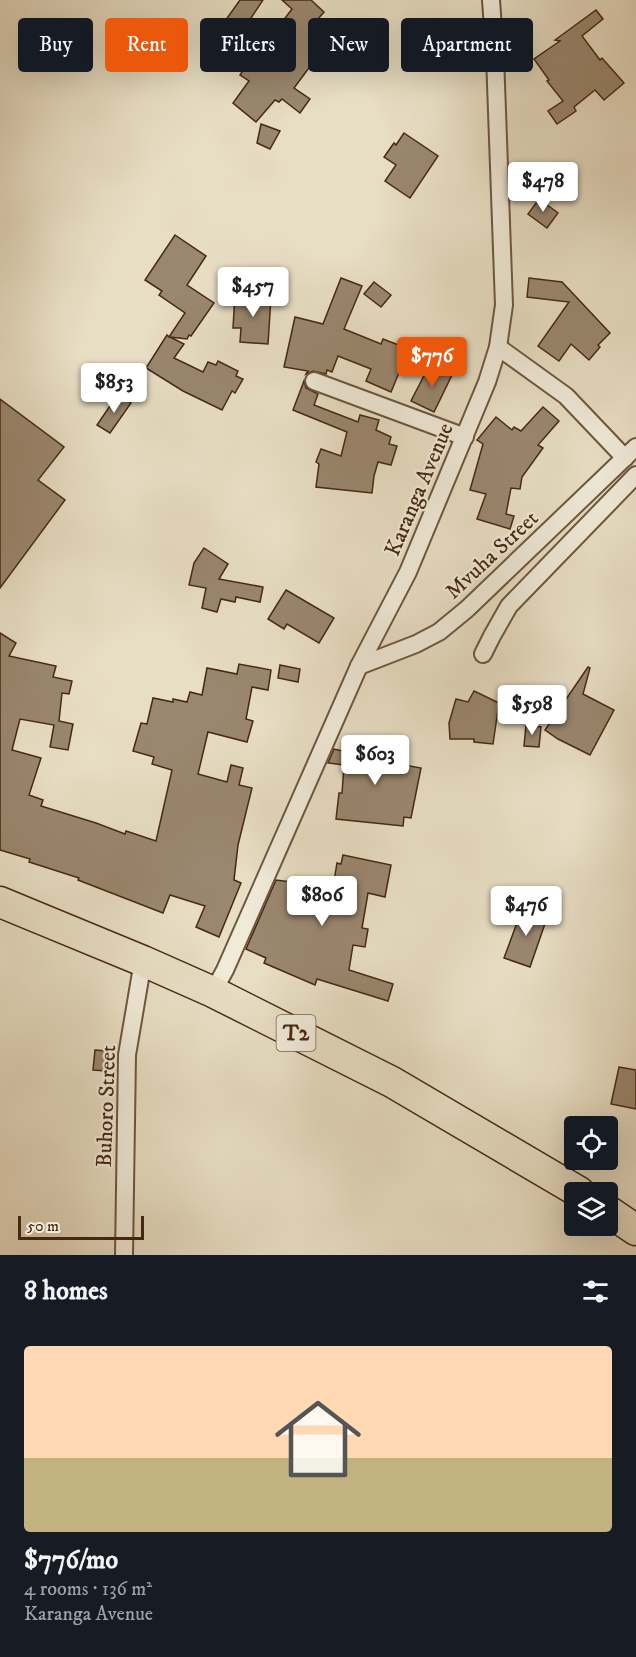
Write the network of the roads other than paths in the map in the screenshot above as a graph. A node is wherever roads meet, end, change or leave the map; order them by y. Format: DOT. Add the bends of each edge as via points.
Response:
graph roads {
  1 [pos="491,0"];
  2 [pos="498,347"];
  3 [pos="314,381"];
  4 [pos="465,437"];
  5 [pos="631,453"];
  6 [pos="636,475"];
  7 [pos="483,654"];
  8 [pos="359,666"];
  9 [pos="0,902"];
  10 [pos="143,960"];
  11 [pos="213,992"];
  12 [pos="564,1183"];
  13 [pos="618,1218"];
  14 [pos="636,1230"];
  15 [pos="124,1255"];
  1 -- 2 [label="street, Karanga Avenue" via="504,305"];
  2 -- 4 [label="street, Karanga Avenue"];
  2 -- 5 [label="street" via="566,396"];
  3 -- 4 [label="street"];
  4 -- 8 [label="street, Karanga Avenue" via="408,572"];
  5 -- 8 [label="street, Mvuha Street" via="439,632"];
  6 -- 7 [label="street" via="509,606"];
  8 -- 11 [label="street, Karanga Avenue"];
  9 -- 10 [label="highway, T2"];
  10 -- 11 [label="highway, T2"];
  10 -- 15 [label="street, Buhoro Street" via="127,1055"];
  11 -- 12 [label="highway, T2" via="392,1082"];
  13 -- 14 [label="highway"];
}
